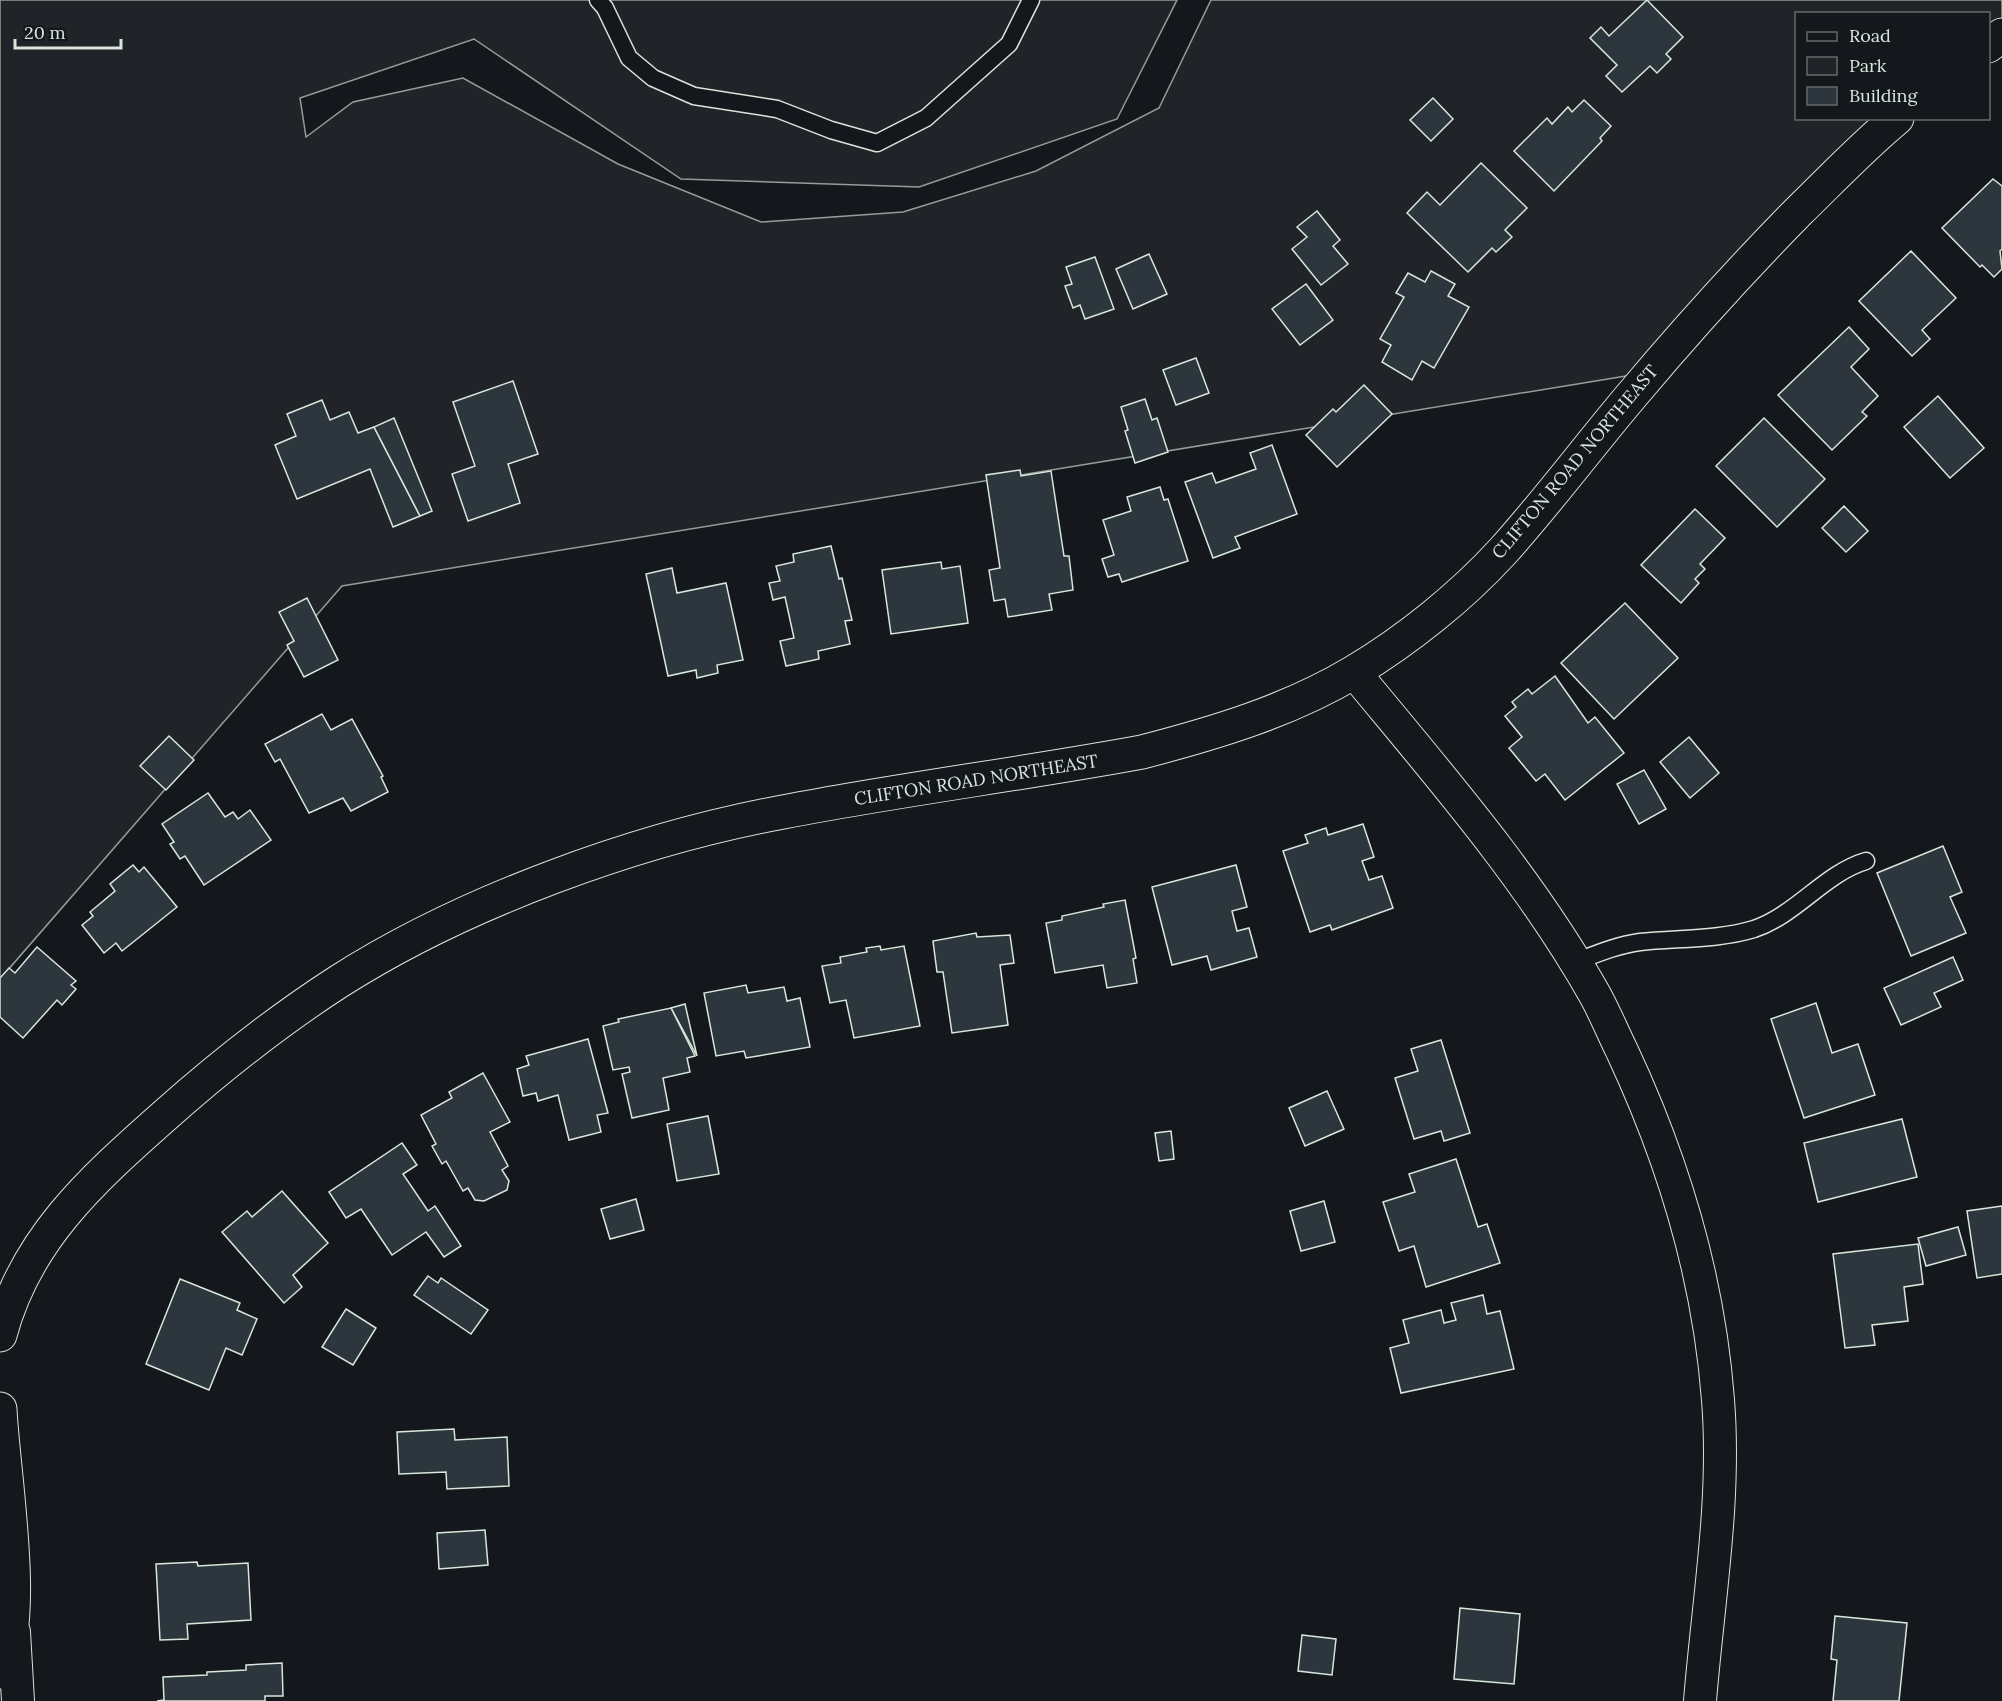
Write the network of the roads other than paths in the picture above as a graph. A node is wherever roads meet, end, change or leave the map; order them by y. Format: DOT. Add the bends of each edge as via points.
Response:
graph roads {
  1 [pos="598,0"];
  2 [pos="1031,0"];
  3 [pos="2002,35"];
  4 [pos="1990,45"];
  5 [pos="1896,120"];
  6 [pos="1354,672"];
  7 [pos="1866,861"];
  8 [pos="1575,962"];
  9 [pos="0,1335"];
  10 [pos="0,1409"];
  11 [pos="13,1626"];
  12 [pos="0,1672"];
  13 [pos="18,1701"];
  14 [pos="1700,1701"];
  1 -- 2 [label="lane" via="629,58 652,78 694,96 777,109 877,144 926,118 1009,44"];
  3 -- 4 [label="street"];
  5 -- 6 [label="street, CLIFTON ROAD NORTHEAST" via="1866,144 1728,284 1501,553 1434,613"];
  6 -- 8 [label="street" via="1485,834"];
  6 -- 9 [label="street, CLIFTON ROAD NORTHEAST" via="1258,717 1142,752 781,812 628,852 504,896 392,950 231,1059 88,1185 21,1274"];
  7 -- 8 [label="lane" via="1850,866 1797,905 1755,928 1638,942"];
  8 -- 14 [label="street" via="1596,996 1639,1088 1672,1176 1697,1267 1711,1340 1719,1463"];
  10 -- 11 [label="street"];
  11 -- 12 [label="street"];
  11 -- 13 [label="street"];
}
